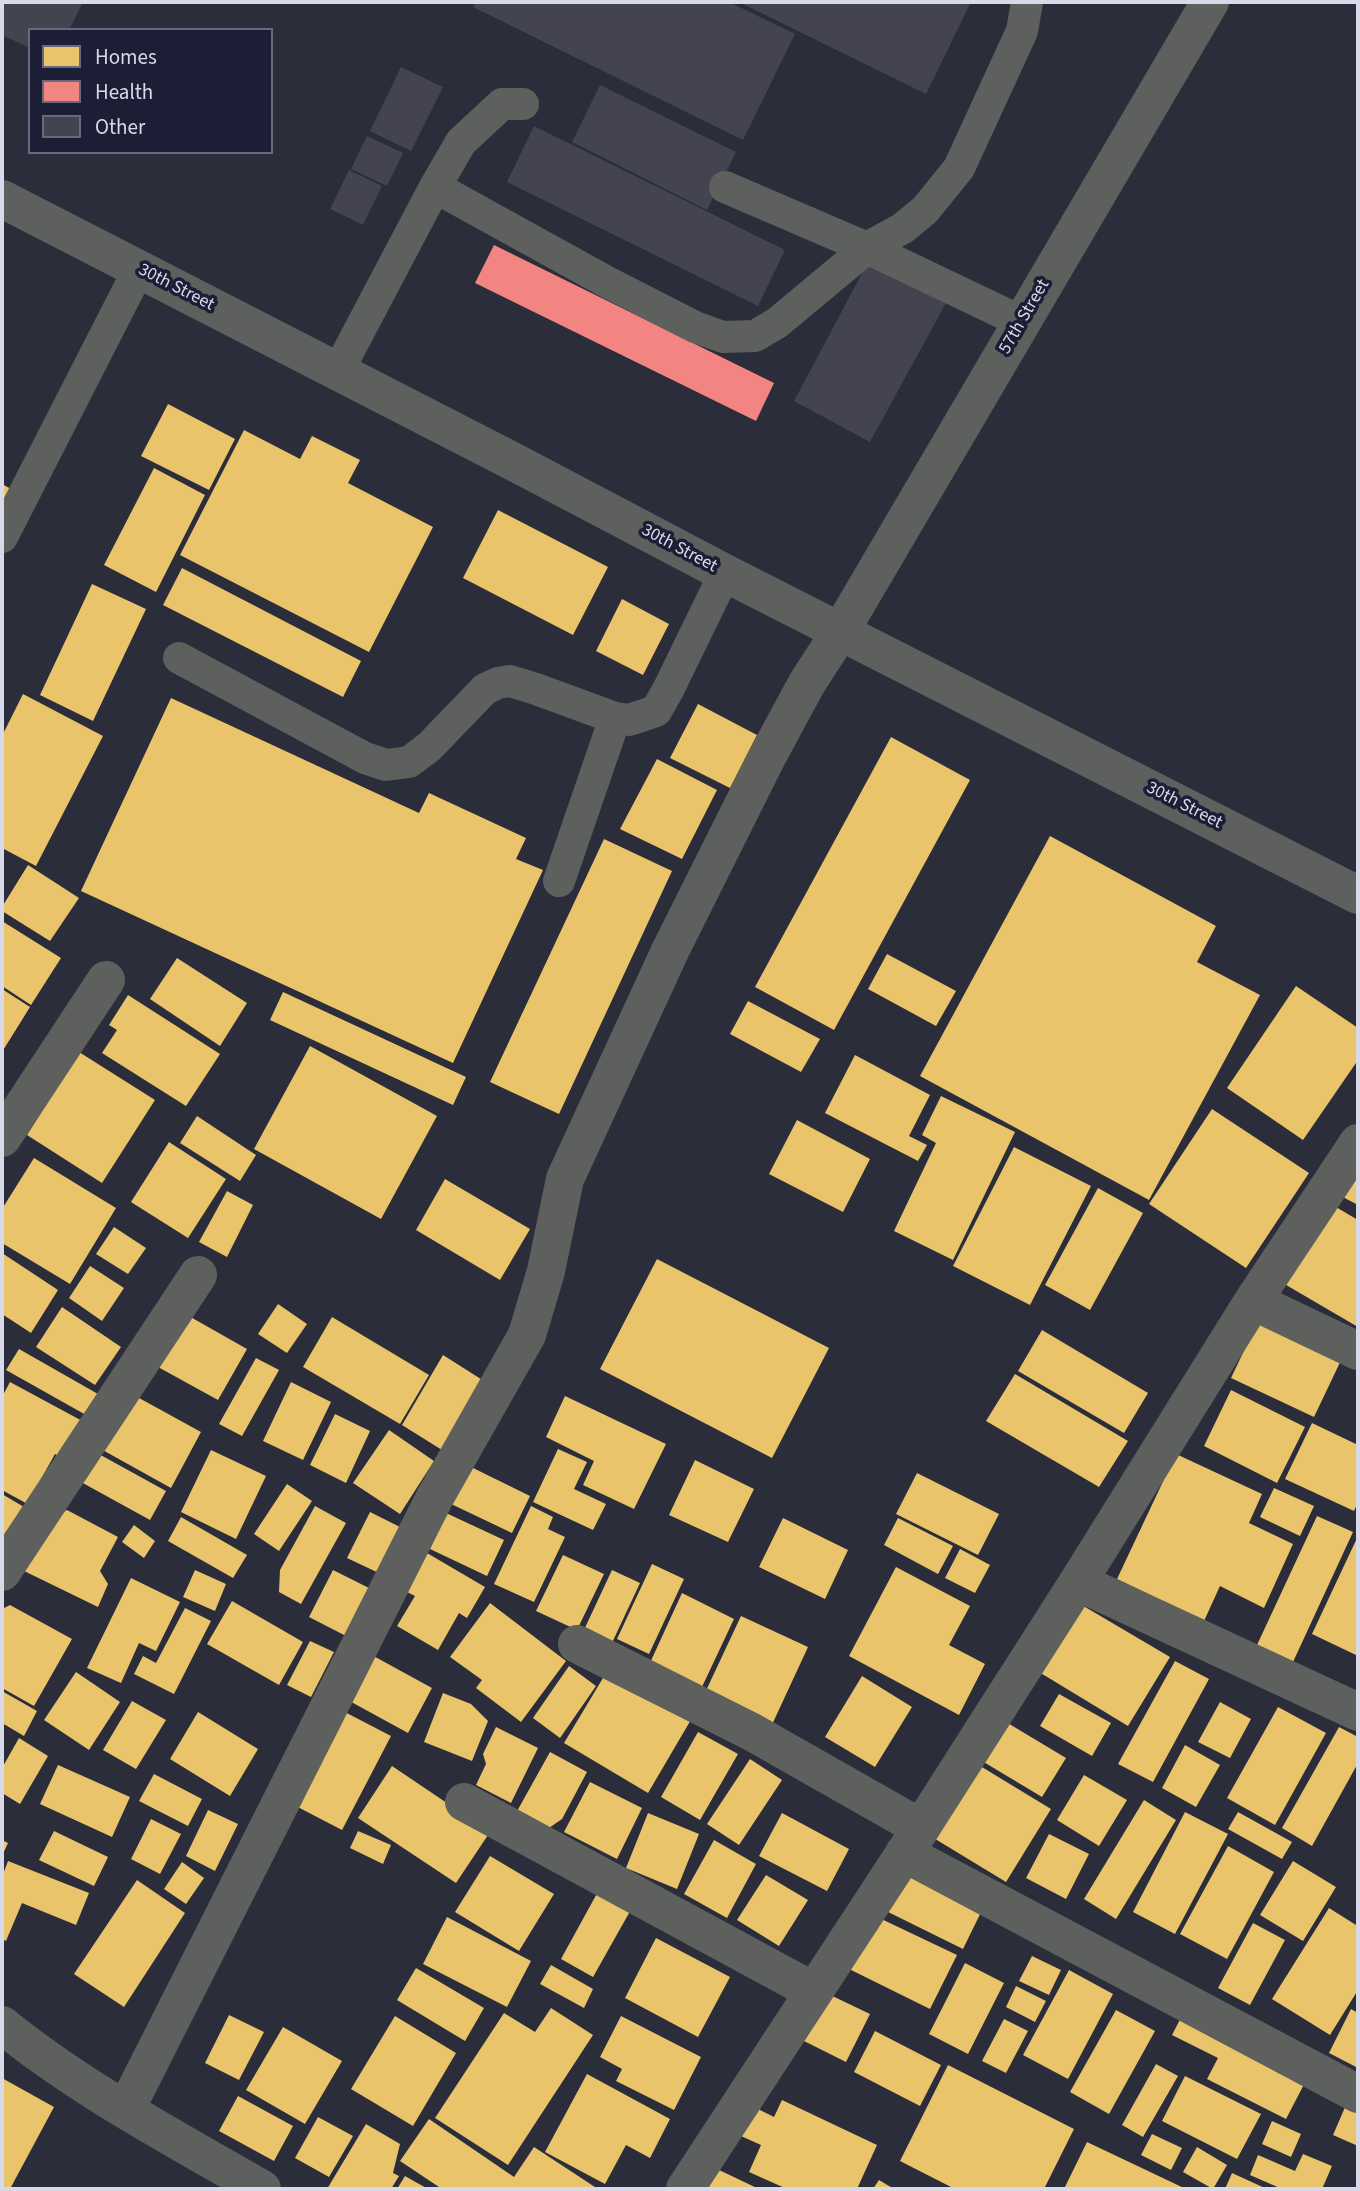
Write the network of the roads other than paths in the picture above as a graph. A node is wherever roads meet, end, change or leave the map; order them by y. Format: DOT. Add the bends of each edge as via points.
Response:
graph roads {
  1 [pos="1027,2"];
  2 [pos="1210,2"];
  3 [pos="523,103"];
  4 [pos="435,187"];
  5 [pos="725,187"];
  6 [pos="2,199"];
  7 [pos="867,248"];
  8 [pos="139,269"];
  9 [pos="1022,322"];
  10 [pos="338,371"];
  11 [pos="2,537"];
  12 [pos="725,573"];
  13 [pos="840,632"];
  14 [pos="178,658"];
  15 [pos="615,718"];
  16 [pos="559,881"];
  17 [pos="1358,895"];
  18 [pos="106,980"];
  19 [pos="2,1138"];
  20 [pos="1358,1143"];
  21 [pos="198,1275"];
  22 [pos="1253,1301"];
  23 [pos="1358,1351"];
  24 [pos="2,1572"];
  25 [pos="1079,1582"];
  26 [pos="577,1644"];
  27 [pos="1358,1712"];
  28 [pos="464,1802"];
  29 [pos="912,1841"];
  30 [pos="813,1991"];
  31 [pos="2,2025"];
  32 [pos="1358,2094"];
  33 [pos="126,2109"];
  34 [pos="262,2189"];
  35 [pos="685,2189"];
  1 -- 7 [label="lane" via="1022,31 959,168 925,210"];
  2 -- 9 [label="street, 57th Street"];
  3 -- 4 [label="lane" via="502,104 481,121 461,142"];
  4 -- 7 [label="lane" via="618,288 723,337 755,336 777,323"];
  4 -- 10 [label="lane"];
  5 -- 7 [label="lane"];
  6 -- 8 [label="street, 30th Street"];
  7 -- 9 [label="lane"];
  8 -- 10 [label="street, 30th Street"];
  8 -- 11 [label="lane"];
  9 -- 13 [label="street, 57th Street"];
  10 -- 12 [label="street, 30th Street"];
  12 -- 13 [label="street, 30th Street"];
  12 -- 15 [label="lane" via="656,711 629,720"];
  13 -- 17 [label="street, 30th Street"];
  13 -- 33 [label="street, 57th Street" via="767,757 670,951 565,1179 527,1335 433,1499"];
  14 -- 15 [label="lane" via="386,765 409,762 485,689 498,683 510,681"];
  15 -- 16 [label="lane"];
  18 -- 19 [label="street"];
  20 -- 22 [label="street"];
  21 -- 24 [label="street"];
  22 -- 23 [label="street"];
  22 -- 25 [label="street"];
  25 -- 27 [label="street"];
  25 -- 29 [label="street"];
  26 -- 29 [label="street" via="752,1732"];
  28 -- 30 [label="street"];
  29 -- 30 [label="street"];
  29 -- 32 [label="street"];
  30 -- 35 [label="street"];
  31 -- 33 [label="street"];
  33 -- 34 [label="street"];
}
